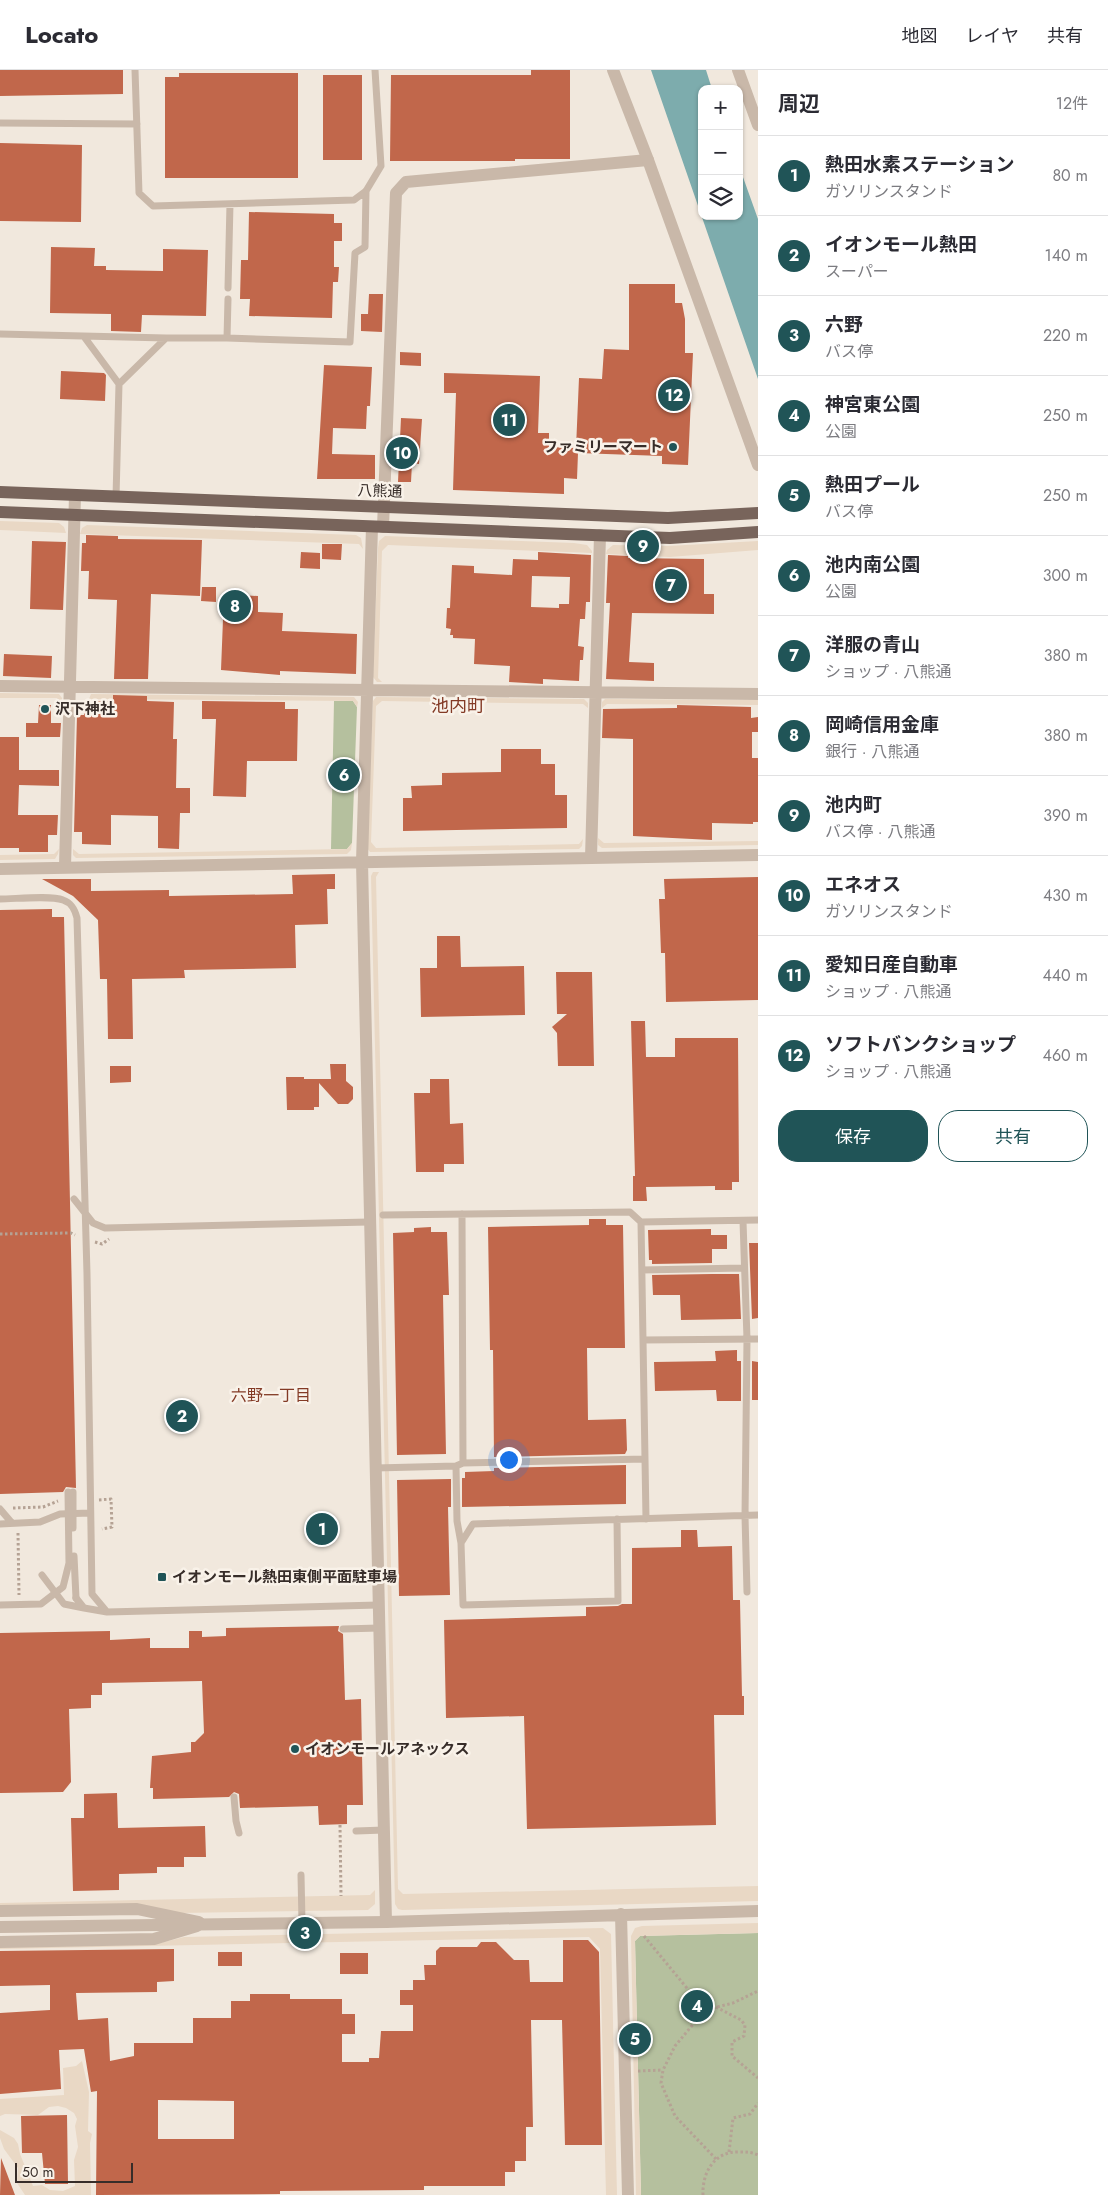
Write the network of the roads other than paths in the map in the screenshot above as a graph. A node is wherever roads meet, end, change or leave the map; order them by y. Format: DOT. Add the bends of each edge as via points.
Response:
graph roads {
  1 [pos="135,70"];
  2 [pos="375,70"];
  3 [pos="613,70"];
  4 [pos="738,70"];
  5 [pos="0,123"];
  6 [pos="137,124"];
  7 [pos="758,125"];
  8 [pos="648,160"];
  9 [pos="366,191"];
  10 [pos="230,204"];
  11 [pos="228,288"];
  12 [pos="228,299"];
  13 [pos="0,334"];
  14 [pos="84,338"];
  15 [pos="166,338"];
  16 [pos="227,338"];
  17 [pos="119,384"];
  18 [pos="758,465"];
  19 [pos="0,492"];
  20 [pos="75,495"];
  21 [pos="116,496"];
  22 [pos="383,507"];
  23 [pos="0,512"];
  24 [pos="758,513"];
  25 [pos="74,516"];
  26 [pos="377,527"];
  27 [pos="758,532"];
  28 [pos="600,536"];
  29 [pos="0,686"];
  30 [pos="70,686"];
  31 [pos="367,690"];
  32 [pos="596,692"];
  33 [pos="758,694"];
  34 [pos="758,855"];
  35 [pos="591,858"];
  36 [pos="362,862"];
  37 [pos="65,867"];
  38 [pos="0,869"];
  39 [pos="0,899"];
  40 [pos="74,1198"];
  41 [pos="462,1214"];
  42 [pos="383,1215"];
  43 [pos="86,1216"];
  44 [pos="758,1220"];
  45 [pos="743,1221"];
  46 [pos="369,1222"];
  47 [pos="641,1222"];
  48 [pos="743,1268"];
  49 [pos="642,1270"];
  50 [pos="747,1339"];
  51 [pos="758,1339"];
  52 [pos="643,1340"];
  53 [pos="645,1459"];
  54 [pos="460,1464"];
  55 [pos="374,1468"];
  56 [pos="0,1509"];
  57 [pos="90,1513"];
  58 [pos="758,1515"];
  59 [pos="745,1516"];
  60 [pos="646,1519"];
  61 [pos="616,1520"];
  62 [pos="15,1523"];
  63 [pos="0,1524"];
  64 [pos="461,1543"];
  65 [pos="42,1575"];
  66 [pos="747,1592"];
  67 [pos="0,1605"];
  68 [pos="378,1605"];
  69 [pos="84,1608"];
  70 [pos="107,1612"];
  71 [pos="379,1628"];
  72 [pos="343,1629"];
  73 [pos="234,1797"];
  74 [pos="384,1830"];
  75 [pos="356,1831"];
  76 [pos="239,1833"];
  77 [pos="301,1875"];
  78 [pos="0,1911"];
  79 [pos="758,1911"];
  80 [pos="622,1914"];
  81 [pos="302,1922"];
  82 [pos="386,1922"];
  83 [pos="206,1923"];
  84 [pos="0,1927"];
  85 [pos="0,1942"];
  86 [pos="628,2195"];
  1 -- 6 [label="lane"];
  2 -- 9 [label="lane" via="381,166"];
  3 -- 8 [label="street"];
  4 -- 7 [label="street"];
  5 -- 6 [label="lane"];
  6 -- 10 [label="lane" via="139,193 153,206"];
  8 -- 18 [label="street"];
  8 -- 22 [label="street" via="406,182 396,193"];
  9 -- 10 [label="lane" via="354,200"];
  9 -- 16 [label="lane" via="365,247 355,253 350,342"];
  10 -- 11 [label="lane"];
  12 -- 16 [label="lane"];
  13 -- 14 [label="lane"];
  14 -- 15 [label="lane"];
  14 -- 17 [label="lane"];
  15 -- 16 [label="lane"];
  15 -- 17 [label="lane"];
  17 -- 21 [label="lane"];
  19 -- 20 [label="main road, 八熊通"];
  20 -- 21 [label="main road, 八熊通"];
  20 -- 25 [label="street"];
  21 -- 22 [label="main road, 八熊通"];
  22 -- 24 [label="main road, 八熊通" via="668,518"];
  22 -- 26 [label="street"];
  23 -- 25 [label="main road"];
  25 -- 26 [label="main road"];
  25 -- 30 [label="street"];
  26 -- 28 [label="main road"];
  26 -- 31 [label="street"];
  27 -- 28 [label="main road" via="670,538"];
  28 -- 32 [label="street"];
  29 -- 30 [label="street"];
  30 -- 31 [label="street"];
  30 -- 37 [label="street"];
  31 -- 32 [label="street"];
  31 -- 36 [label="street"];
  32 -- 33 [label="street"];
  32 -- 35 [label="street"];
  34 -- 35 [label="street"];
  35 -- 36 [label="street"];
  36 -- 37 [label="street"];
  36 -- 46 [label="street"];
  37 -- 38 [label="street"];
  39 -- 43 [label="lane" via="60,899 76,910"];
  40 -- 43 [label="lane"];
  41 -- 42 [label="lane"];
  41 -- 47 [label="lane" via="630,1212"];
  41 -- 54 [label="lane"];
  43 -- 46 [label="lane" via="105,1228"];
  43 -- 57 [label="lane"];
  44 -- 45 [label="lane"];
  45 -- 47 [label="lane"];
  45 -- 48 [label="lane"];
  46 -- 55 [label="street"];
  47 -- 49 [label="lane"];
  48 -- 49 [label="lane"];
  48 -- 50 [label="lane"];
  49 -- 52 [label="lane"];
  50 -- 51 [label="lane"];
  50 -- 52 [label="lane"];
  50 -- 59 [label="lane"];
  52 -- 53 [label="lane"];
  53 -- 54 [label="lane"];
  53 -- 60 [label="lane"];
  54 -- 55 [label="lane"];
  54 -- 64 [label="lane" via="457,1520"];
  55 -- 68 [label="street"];
  56 -- 62 [label="lane"];
  57 -- 62 [label="lane" via="60,1514 40,1522"];
  57 -- 70 [label="lane" via="92,1594"];
  58 -- 59 [label="lane"];
  59 -- 60 [label="lane"];
  59 -- 66 [label="lane"];
  60 -- 61 [label="lane"];
  61 -- 64 [label="lane" via="473,1524"];
  61 -- 64 [label="lane" via="618,1601 463,1605"];
  62 -- 63 [label="lane"];
  65 -- 69 [label="lane" via="64,1604"];
  67 -- 69 [label="lane, bridge" via="41,1604 63,1587 69,1563 70,1492 74,1585 76,1598"];
  68 -- 70 [label="lane"];
  68 -- 71 [label="street"];
  69 -- 70 [label="lane"];
  71 -- 72 [label="lane"];
  71 -- 74 [label="street"];
  73 -- 76 [label="lane"];
  74 -- 75 [label="lane"];
  74 -- 82 [label="street"];
  77 -- 81 [label="lane"];
  78 -- 83 [label="street" via="137,1909"];
  79 -- 80 [label="street"];
  80 -- 82 [label="street"];
  80 -- 86 [label="street"];
  81 -- 82 [label="street"];
  81 -- 83 [label="street"];
  83 -- 84 [label="street"];
  83 -- 85 [label="street" via="154,1939"];
}
